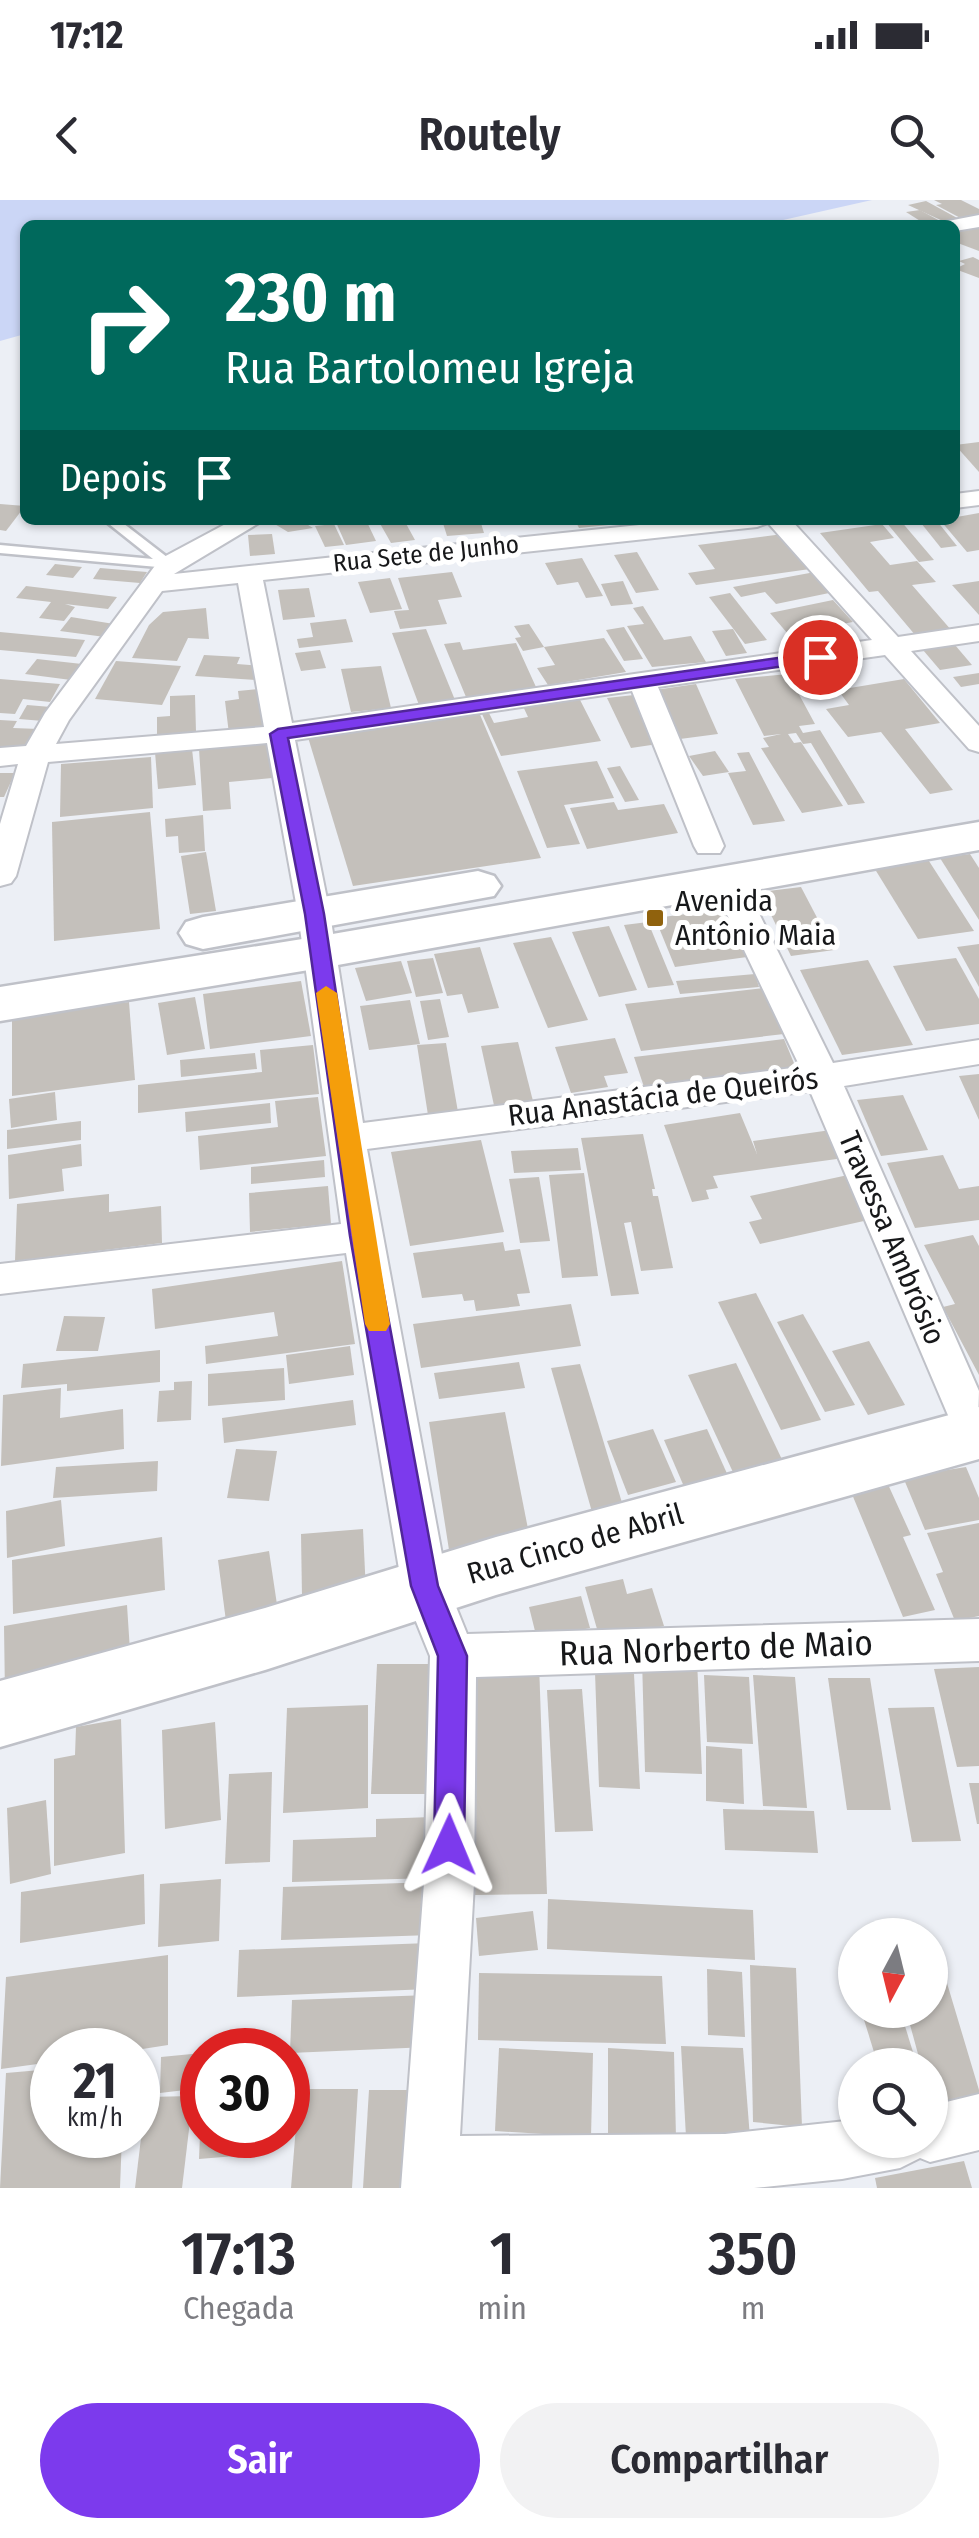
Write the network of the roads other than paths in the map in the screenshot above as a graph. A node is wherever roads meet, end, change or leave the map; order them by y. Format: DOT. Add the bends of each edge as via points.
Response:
graph roads {
  1 [pos="116,525"];
  2 [pos="244,525"];
  3 [pos="708,525"];
  4 [pos="782,525"];
  5 [pos="0,549"];
  6 [pos="249,572"];
  7 [pos="162,574"];
  8 [pos="979,633"];
  9 [pos="891,646"];
  10 [pos="643,684"];
  11 [pos="278,734"];
  12 [pos="979,743"];
  13 [pos="0,757"];
  14 [pos="35,757"];
  15 [pos="979,801"];
  16 [pos="979,836"];
  17 [pos="718,864"];
  18 [pos="0,876"];
  19 [pos="318,933"];
  20 [pos="0,968"];
  21 [pos="0,1004"];
  22 [pos="979,1052"];
  23 [pos="822,1077"];
  24 [pos="347,1138"];
  25 [pos="362,1236"];
  26 [pos="0,1278"];
  27 [pos="978,1433"];
  28 [pos="425,1586"];
  29 [pos="979,1640"];
  30 [pos="452,1656"];
  31 [pos="0,1714"];
  32 [pos="979,2122"];
  33 [pos="948,2130"];
  34 [pos="838,2153"];
  35 [pos="430,2176"];
  1 -- 7 [label="lane"];
  2 -- 7 [label="street"];
  3 -- 6 [label="street, Rua Sete de Junho"];
  4 -- 9 [label="street"];
  5 -- 7 [label="lane"];
  6 -- 7 [label="street, Rua Sete de Junho"];
  6 -- 11 [label="street"];
  7 -- 14 [label="street" via="55,719"];
  8 -- 9 [label="street"];
  9 -- 10 [label="street"];
  9 -- 12 [label="street"];
  10 -- 11 [label="street"];
  10 -- 17 [label="street, Travessa Ambrósio"];
  11 -- 14 [label="street"];
  11 -- 19 [label="street"];
  13 -- 14 [label="street"];
  14 -- 18 [label="street"];
  15 -- 17 [label="main road"];
  16 -- 17 [label="main road"];
  17 -- 19 [label="main road"];
  17 -- 23 [label="street, Travessa Ambrósio"];
  19 -- 20 [label="main road"];
  19 -- 21 [label="main road"];
  19 -- 24 [label="street"];
  22 -- 23 [label="street, Rua Anastácia de Queirós"];
  23 -- 24 [label="street, Rua Anastácia de Queirós"];
  23 -- 27 [label="street, Travessa Ambrósio"];
  24 -- 25 [label="street"];
  25 -- 26 [label="street"];
  25 -- 28 [label="street"];
  27 -- 28 [label="main road, Rua Cinco de Abril"];
  28 -- 30 [label="street"];
  28 -- 31 [label="main road, Rua Cinco de Abril"];
  29 -- 30 [label="street, Rua Norberto de Maio"];
  30 -- 35 [label="street" via="449,1883"];
  32 -- 33 [label="street"];
  34 -- 35 [label="street"];
}
